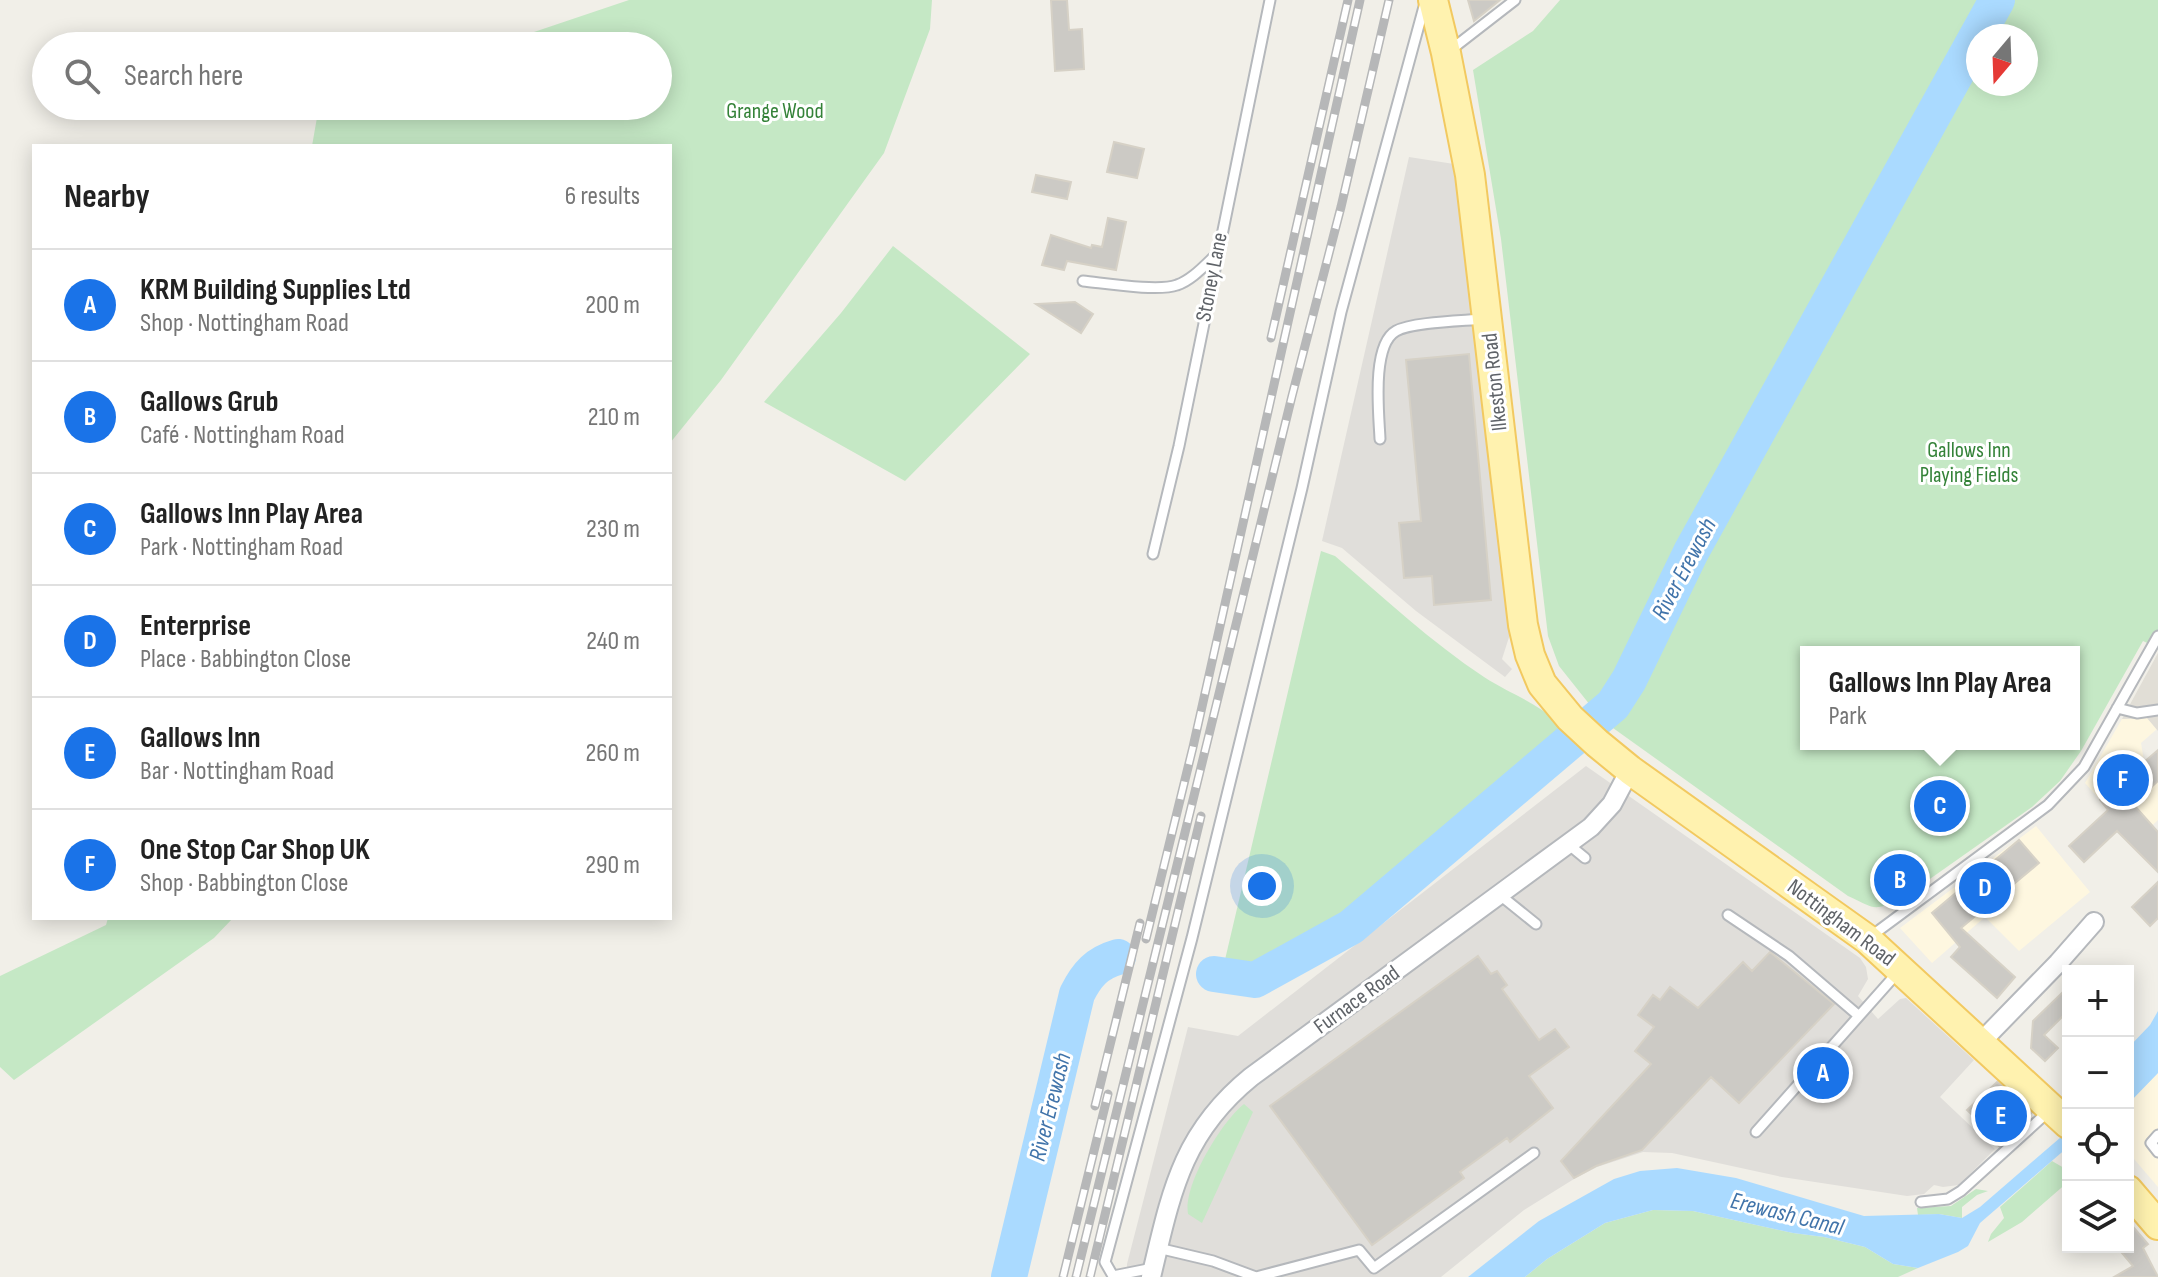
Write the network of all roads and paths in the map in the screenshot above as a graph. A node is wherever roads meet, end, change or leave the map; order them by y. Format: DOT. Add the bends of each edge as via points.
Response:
graph roads {
  1 [pos="1270,0"];
  2 [pos="1425,0"];
  3 [pos="1433,0"];
  4 [pos="1515,0"];
  5 [pos="1445,45"];
  6 [pos="1217,254"];
  7 [pos="1083,281"];
  8 [pos="1488,318"];
  9 [pos="1380,439"];
  10 [pos="1153,554"];
  11 [pos="2158,636"];
  12 [pos="2117,708"];
  13 [pos="2158,710"];
  14 [pos="1597,743"];
  15 [pos="1630,770"];
  16 [pos="1568,844"];
  17 [pos="1585,858"];
  18 [pos="1500,895"];
  19 [pos="1728,915"];
  20 [pos="2094,922"];
  21 [pos="1536,924"];
  22 [pos="2081,938"];
  23 [pos="1867,939"];
  24 [pos="2097,950"];
  25 [pos="1901,968"];
  26 [pos="1859,1016"];
  27 [pos="1981,1042"];
  28 [pos="2060,1117"];
  29 [pos="1756,1132"];
  30 [pos="2158,1135"];
  31 [pos="2158,1152"];
  32 [pos="1534,1153"];
  33 [pos="2134,1197"];
  34 [pos="1921,1202"];
  35 [pos="2158,1225"];
  36 [pos="1158,1248"];
  37 [pos="1224,1266"];
  38 [pos="1152,1273"];
  39 [pos="1220,1277"];
  1 -- 6 [label="lane, Stoney Lane"];
  2 -- 38 [label="lane" via="1341,312 1196,922 1105,1262 1113,1276"];
  3 -- 5 [label="main road, Ilkeston Road"];
  4 -- 5 [label="lane"];
  5 -- 8 [label="main road, Ilkeston Road" via="1470,175"];
  6 -- 7 [label="lane" via="1176,286"];
  6 -- 10 [label="lane, Stoney Lane"];
  8 -- 9 [label="lane" via="1425,324 1396,330 1388,338 1377,382"];
  8 -- 14 [label="main road, Ilkeston Road" via="1526,641 1542,684"];
  11 -- 12 [label="lane"];
  12 -- 13 [label="lane" via="2137,713"];
  12 -- 23 [label="lane" via="2084,767 2048,805"];
  14 -- 15 [label="main road, Nottingham Road"];
  15 -- 16 [label="street, Furnace Road" via="1601,819"];
  15 -- 23 [label="main road, Nottingham Road"];
  16 -- 17 [label="lane"];
  16 -- 18 [label="street, Furnace Road"];
  18 -- 21 [label="lane"];
  18 -- 36 [label="street, Furnace Road" via="1219,1106 1180,1170"];
  19 -- 26 [label="lane" via="1789,956"];
  20 -- 22 [label="street"];
  22 -- 24 [label="street"];
  22 -- 27 [label="street"];
  23 -- 25 [label="main road, Nottingham Road"];
  25 -- 26 [label="lane"];
  25 -- 27 [label="main road, Nottingham Road"];
  26 -- 29 [label="lane"];
  27 -- 28 [label="main road, Nottingham Road"];
  28 -- 34 [label="lane" via="1948,1199"];
  30 -- 31 [label="lane" via="2151,1143"];
  32 -- 37 [label="lane" via="1374,1268 1359,1250 1256,1277"];
  33 -- 35 [label="main road"];
  36 -- 37 [label="lane"];
  36 -- 38 [label="street, Furnace Road"];
  37 -- 39 [label="lane"];
}
